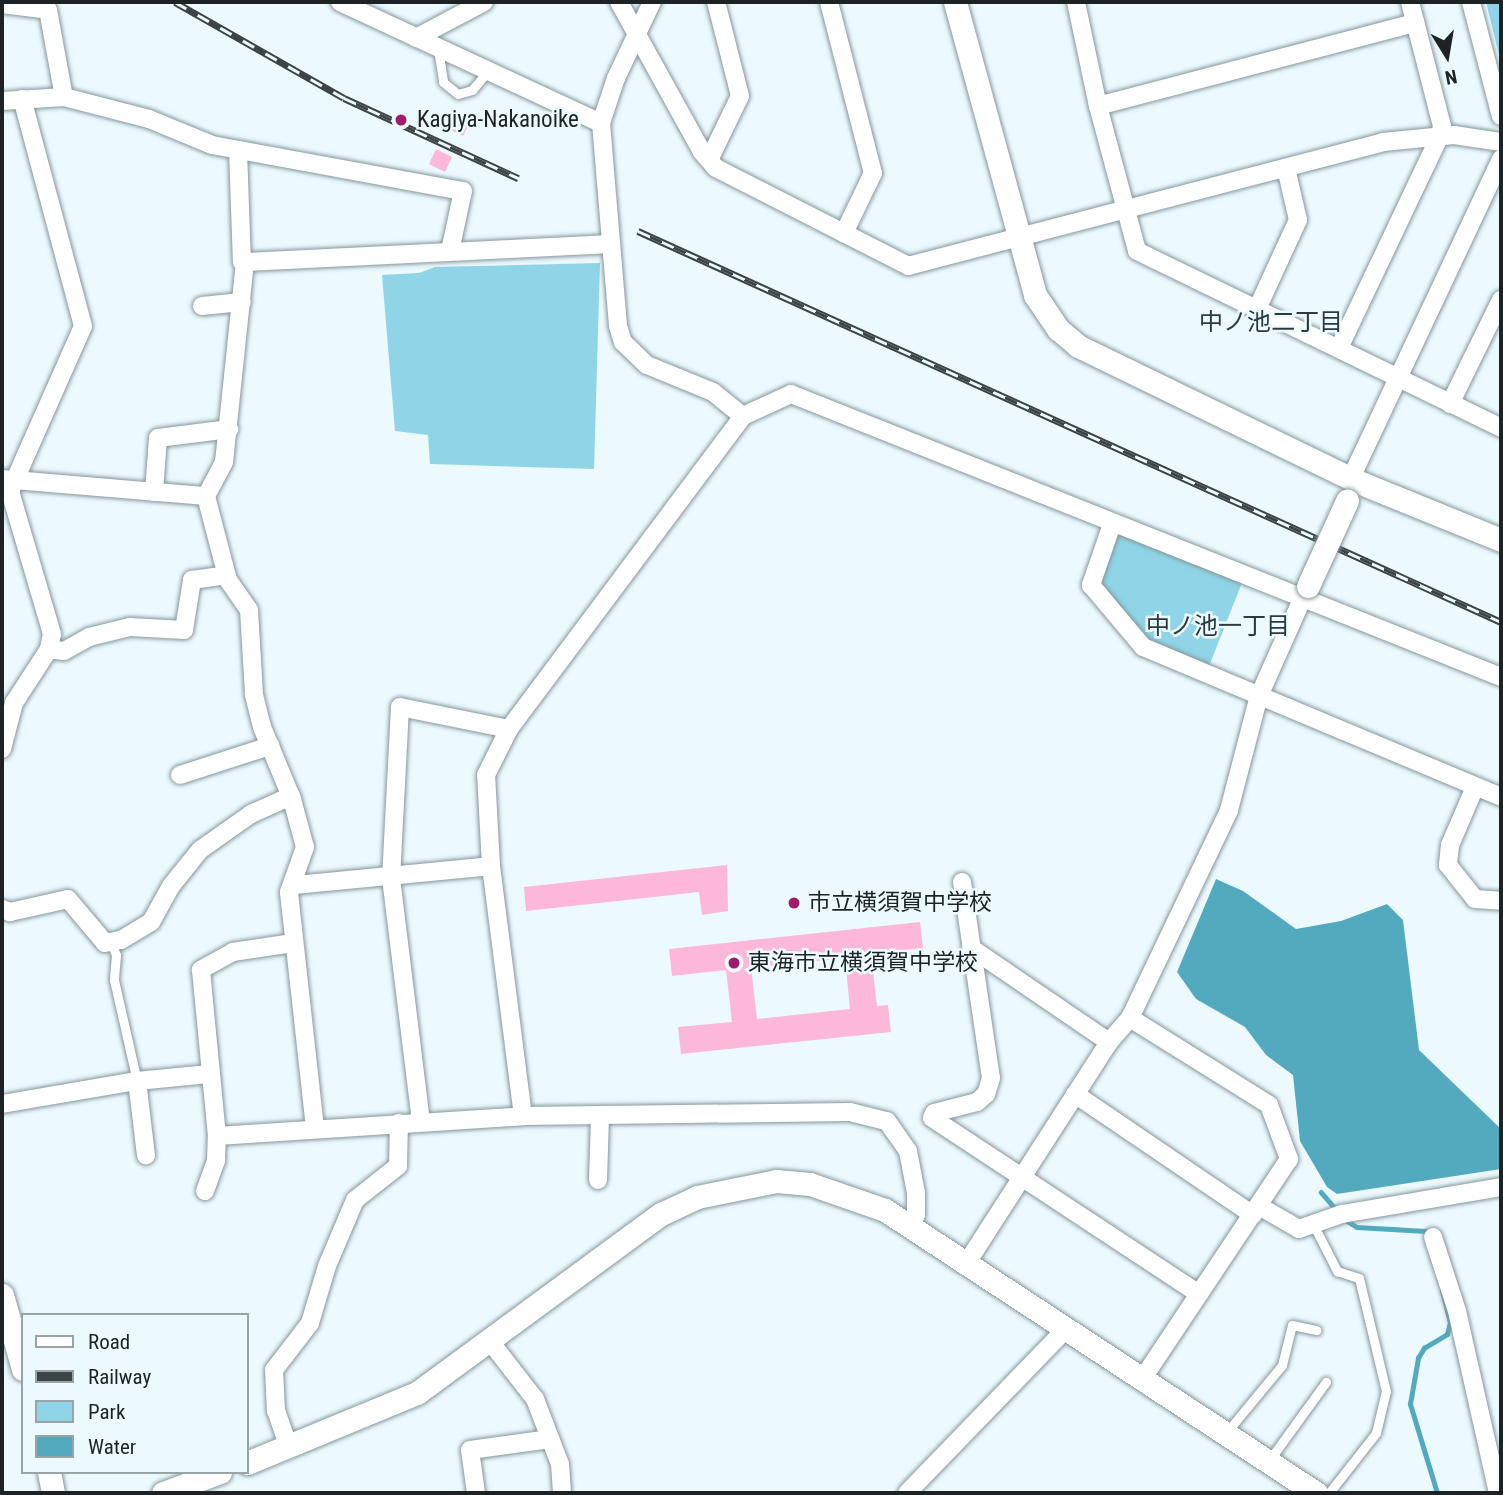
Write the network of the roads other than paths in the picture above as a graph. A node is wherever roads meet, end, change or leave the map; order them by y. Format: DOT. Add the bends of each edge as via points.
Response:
graph roads {
  1 [pos="340,2"];
  2 [pos="484,2"];
  3 [pos="619,2"];
  4 [pos="652,2"];
  5 [pos="716,2"];
  6 [pos="829,2"];
  7 [pos="955,2"];
  8 [pos="1076,2"];
  9 [pos="1410,2"];
  10 [pos="1471,2"];
  11 [pos="2,4"];
  12 [pos="1415,23"];
  13 [pos="638,35"];
  14 [pos="416,38"];
  15 [pos="438,49"];
  16 [pos="488,71"];
  17 [pos="65,97"];
  18 [pos="22,99"];
  19 [pos="2,101"];
  20 [pos="1098,106"];
  21 [pos="1501,116"];
  22 [pos="601,123"];
  23 [pos="1440,135"];
  24 [pos="1501,142"];
  25 [pos="238,150"];
  26 [pos="1501,159"];
  27 [pos="709,160"];
  28 [pos="1286,168"];
  29 [pos="1126,211"];
  30 [pos="844,233"];
  31 [pos="1019,240"];
  32 [pos="608,244"];
  33 [pos="450,251"];
  34 [pos="242,262"];
  35 [pos="242,302"];
  36 [pos="202,306"];
  37 [pos="1257,309"];
  38 [pos="1499,310"];
  39 [pos="1340,346"];
  40 [pos="1396,379"];
  41 [pos="1450,404"];
  42 [pos="743,416"];
  43 [pos="1501,428"];
  44 [pos="229,429"];
  45 [pos="9,480"];
  46 [pos="1351,487"];
  47 [pos="154,492"];
  48 [pos="205,496"];
  49 [pos="1112,524"];
  50 [pos="1501,540"];
  51 [pos="227,575"];
  52 [pos="1305,592"];
  53 [pos="49,649"];
  54 [pos="1501,677"];
  55 [pos="1259,696"];
  56 [pos="509,729"];
  57 [pos="270,746"];
  58 [pos="2,749"];
  59 [pos="180,775"];
  60 [pos="1475,787"];
  61 [pos="291,796"];
  62 [pos="1501,797"];
  63 [pos="491,866"];
  64 [pos="391,879"];
  65 [pos="962,882"];
  66 [pos="295,885"];
  67 [pos="1501,901"];
  68 [pos="2,909"];
  69 [pos="111,942"];
  70 [pos="293,943"];
  71 [pos="971,948"];
  72 [pos="1130,1018"];
  73 [pos="1109,1042"];
  74 [pos="209,1074"];
  75 [pos="137,1081"];
  76 [pos="1075,1094"];
  77 [pos="2,1104"];
  78 [pos="523,1116"];
  79 [pos="600,1117"];
  80 [pos="421,1122"];
  81 [pos="399,1123"];
  82 [pos="316,1128"];
  83 [pos="217,1136"];
  84 [pos="146,1155"];
  85 [pos="1022,1177"];
  86 [pos="598,1180"];
  87 [pos="1501,1187"];
  88 [pos="205,1191"];
  89 [pos="1256,1211"];
  90 [pos="910,1225"];
  91 [pos="1314,1226"];
  92 [pos="1433,1237"];
  93 [pos="968,1261"];
  94 [pos="1199,1294"];
  95 [pos="2,1295"];
  96 [pos="1066,1329"];
  97 [pos="1316,1330"];
  98 [pos="489,1340"];
  99 [pos="21,1362"];
  100 [pos="1141,1381"];
  101 [pos="1326,1382"];
  102 [pos="1225,1434"];
  103 [pos="550,1439"];
  104 [pos="289,1448"];
  105 [pos="248,1463"];
  106 [pos="1267,1463"];
  107 [pos="49,1474"];
  108 [pos="202,1480"];
  109 [pos="53,1493"];
  110 [pos="163,1493"];
  111 [pos="476,1493"];
  112 [pos="562,1493"];
  113 [pos="907,1493"];
  114 [pos="1316,1493"];
  115 [pos="1329,1493"];
  116 [pos="1498,1493"];
  1 -- 14 [label="street"];
  2 -- 14 [label="street"];
  3 -- 13 [label="street"];
  4 -- 13 [label="street"];
  5 -- 27 [label="street" via="740,96"];
  6 -- 30 [label="street" via="873,173"];
  7 -- 31 [label="street"];
  8 -- 20 [label="street"];
  9 -- 12 [label="street"];
  10 -- 21 [label="street"];
  11 -- 17 [label="street" via="48,10"];
  12 -- 20 [label="street"];
  12 -- 23 [label="street" via="1442,126"];
  13 -- 22 [label="street"];
  13 -- 27 [label="street"];
  14 -- 15 [label="street"];
  15 -- 16 [label="street"];
  15 -- 16 [label="lane" via="443,82 458,94 472,90"];
  16 -- 22 [label="street"];
  17 -- 18 [label="street"];
  17 -- 25 [label="street" via="149,119 212,145"];
  18 -- 19 [label="street"];
  18 -- 45 [label="street" via="83,326"];
  20 -- 29 [label="street"];
  22 -- 32 [label="street"];
  23 -- 24 [label="street"];
  23 -- 28 [label="street" via="1383,142"];
  23 -- 39 [label="street" via="1346,342"];
  25 -- 33 [label="street" via="463,191"];
  25 -- 34 [label="street"];
  26 -- 40 [label="street"];
  27 -- 30 [label="street" via="716,168"];
  28 -- 29 [label="street"];
  28 -- 37 [label="street" via="1298,220"];
  29 -- 31 [label="street"];
  29 -- 37 [label="street" via="1137,251"];
  30 -- 31 [label="street" via="908,266"];
  31 -- 46 [label="street" via="1044,313 1078,346"];
  32 -- 33 [label="street"];
  32 -- 42 [label="street" via="623,342 647,365 713,392"];
  33 -- 35 [label="street" via="245,262"];
  35 -- 36 [label="street"];
  35 -- 44 [label="street"];
  37 -- 39 [label="street"];
  38 -- 41 [label="street"];
  39 -- 40 [label="street" via="1344,353"];
  40 -- 41 [label="street"];
  40 -- 46 [label="street"];
  41 -- 43 [label="street"];
  42 -- 49 [label="street" via="791,394"];
  42 -- 56 [label="street"];
  44 -- 47 [label="street" via="158,438"];
  44 -- 48 [label="street" via="224,462"];
  45 -- 47 [label="street"];
  45 -- 53 [label="street" via="52,634"];
  46 -- 50 [label="street"];
  46 -- 52 [label="street, bridge"];
  47 -- 48 [label="street"];
  48 -- 51 [label="street"];
  49 -- 52 [label="street"];
  49 -- 55 [label="street" via="1091,585 1143,647"];
  51 -- 53 [label="street" via="192,579 184,630 130,627 89,637 64,651"];
  51 -- 57 [label="street" via="249,610 254,694"];
  52 -- 54 [label="street"];
  52 -- 55 [label="street"];
  53 -- 58 [label="street" via="14,703"];
  55 -- 60 [label="street"];
  55 -- 72 [label="street" via="1229,810"];
  56 -- 63 [label="street" via="486,775"];
  56 -- 64 [label="street" via="400,707"];
  57 -- 59 [label="street"];
  57 -- 61 [label="street"];
  60 -- 62 [label="street"];
  60 -- 67 [label="street" via="1450,845 1448,864 1475,900"];
  61 -- 66 [label="street" via="305,847"];
  61 -- 69 [label="street" via="251,814 200,850 171,886 151,922 135,935"];
  63 -- 64 [label="street"];
  63 -- 78 [label="street"];
  64 -- 66 [label="street"];
  64 -- 80 [label="street"];
  65 -- 71 [label="street"];
  66 -- 70 [label="street" via="289,892"];
  68 -- 69 [label="street" via="10,912 68,899 91,930 105,943"];
  69 -- 75 [label="lane" via="116,955 114,980"];
  70 -- 74 [label="street" via="233,952 201,970"];
  70 -- 82 [label="street" via="310,1051"];
  71 -- 73 [label="street"];
  71 -- 85 [label="street" via="990,1086 968,1107 934,1113 932,1118"];
  72 -- 73 [label="street"];
  72 -- 89 [label="street" via="1269,1105 1289,1158"];
  73 -- 76 [label="street"];
  74 -- 75 [label="street"];
  74 -- 83 [label="street"];
  75 -- 77 [label="street"];
  75 -- 84 [label="street"];
  76 -- 85 [label="street"];
  76 -- 89 [label="street"];
  78 -- 79 [label="street"];
  78 -- 80 [label="street"];
  79 -- 86 [label="street"];
  79 -- 90 [label="street" via="850,1112 876,1117 895,1129 908,1151 916,1194 916,1214"];
  80 -- 81 [label="street"];
  81 -- 82 [label="street"];
  81 -- 104 [label="street" via="398,1166 355,1200 327,1266 310,1323 274,1370 276,1410"];
  82 -- 83 [label="street"];
  83 -- 88 [label="street" via="216,1160"];
  85 -- 93 [label="street"];
  85 -- 94 [label="street"];
  87 -- 91 [label="street" via="1342,1214"];
  89 -- 91 [label="street" via="1299,1229"];
  89 -- 94 [label="street"];
  90 -- 93 [label="street"];
  90 -- 98 [label="street" via="864,1201 810,1184 739,1185 661,1214"];
  91 -- 115 [label="lane" via="1337,1271 1359,1278 1386,1391 1376,1433"];
  92 -- 116 [label="street" via="1457,1311"];
  93 -- 96 [label="street"];
  94 -- 100 [label="street"];
  95 -- 99 [label="street"];
  96 -- 100 [label="street"];
  96 -- 113 [label="street"];
  97 -- 102 [label="lane" via="1292,1325 1282,1365"];
  98 -- 103 [label="street" via="534,1399"];
  98 -- 104 [label="street" via="417,1393"];
  100 -- 102 [label="street"];
  101 -- 106 [label="lane"];
  102 -- 106 [label="street"];
  103 -- 111 [label="street" via="470,1450"];
  103 -- 112 [label="street" via="560,1464"];
  104 -- 105 [label="street"];
  106 -- 114 [label="street"];
  107 -- 109 [label="street"];
  108 -- 110 [label="street"];
}
